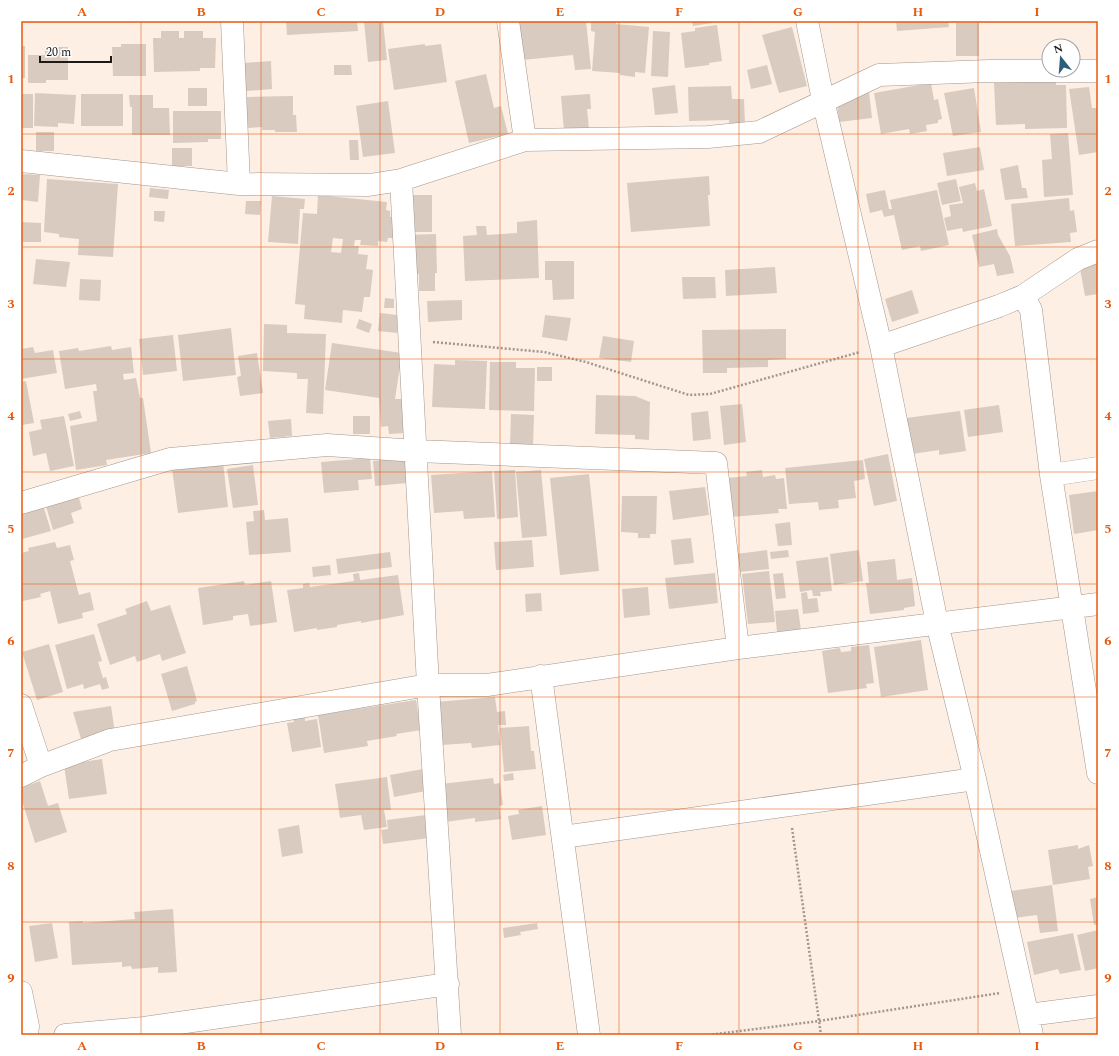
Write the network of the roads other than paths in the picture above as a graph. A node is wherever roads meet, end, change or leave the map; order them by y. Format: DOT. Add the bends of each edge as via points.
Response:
graph roads {
  1 [pos="232,21"];
  2 [pos="508,21"];
  3 [pos="807,21"];
  4 [pos="1098,71"];
  5 [pos="823,100"];
  6 [pos="525,140"];
  7 [pos="21,161"];
  8 [pos="401,180"];
  9 [pos="239,184"];
  10 [pos="1098,251"];
  11 [pos="1023,296"];
  12 [pos="882,346"];
  13 [pos="417,451"];
  14 [pos="1098,468"];
  15 [pos="1050,475"];
  16 [pos="21,503"];
  17 [pos="1098,604"];
  18 [pos="1072,608"];
  19 [pos="937,623"];
  20 [pos="738,648"];
  21 [pos="541,676"];
  22 [pos="428,685"];
  23 [pos="21,705"];
  24 [pos="41,766"];
  25 [pos="1098,773"];
  26 [pos="21,776"];
  27 [pos="975,779"];
  28 [pos="562,837"];
  29 [pos="448,984"];
  30 [pos="21,992"];
  31 [pos="1098,1006"];
  32 [pos="1030,1025"];
  33 [pos="27,1035"];
  34 [pos="66,1035"];
  35 [pos="450,1035"];
  36 [pos="589,1035"];
  1 -- 9 [label="street"];
  2 -- 6 [label="street"];
  3 -- 5 [label="street"];
  4 -- 5 [label="street" via="879,75"];
  5 -- 6 [label="street" via="759,132 708,137"];
  5 -- 12 [label="street"];
  6 -- 8 [label="street"];
  7 -- 9 [label="street"];
  8 -- 9 [label="street" via="369,185"];
  8 -- 13 [label="street"];
  10 -- 11 [label="street" via="1078,259"];
  11 -- 12 [label="street"];
  11 -- 15 [label="street" via="1031,310"];
  12 -- 19 [label="street"];
  13 -- 16 [label="street" via="326,445 170,459"];
  13 -- 20 [label="street" via="716,463"];
  13 -- 22 [label="street"];
  14 -- 15 [label="street"];
  15 -- 18 [label="street"];
  17 -- 18 [label="street"];
  18 -- 19 [label="street"];
  18 -- 25 [label="street"];
  19 -- 20 [label="street"];
  19 -- 27 [label="street"];
  20 -- 21 [label="street"];
  21 -- 22 [label="street" via="486,684"];
  21 -- 28 [label="street"];
  22 -- 24 [label="street" via="110,740"];
  22 -- 29 [label="street"];
  23 -- 24 [label="street"];
  24 -- 26 [label="street"];
  27 -- 28 [label="street"];
  27 -- 32 [label="street"];
  28 -- 36 [label="street"];
  29 -- 34 [label="street" via="144,1028"];
  29 -- 35 [label="street"];
  30 -- 33 [label="street" via="28,1026"];
  31 -- 32 [label="street"];
}
